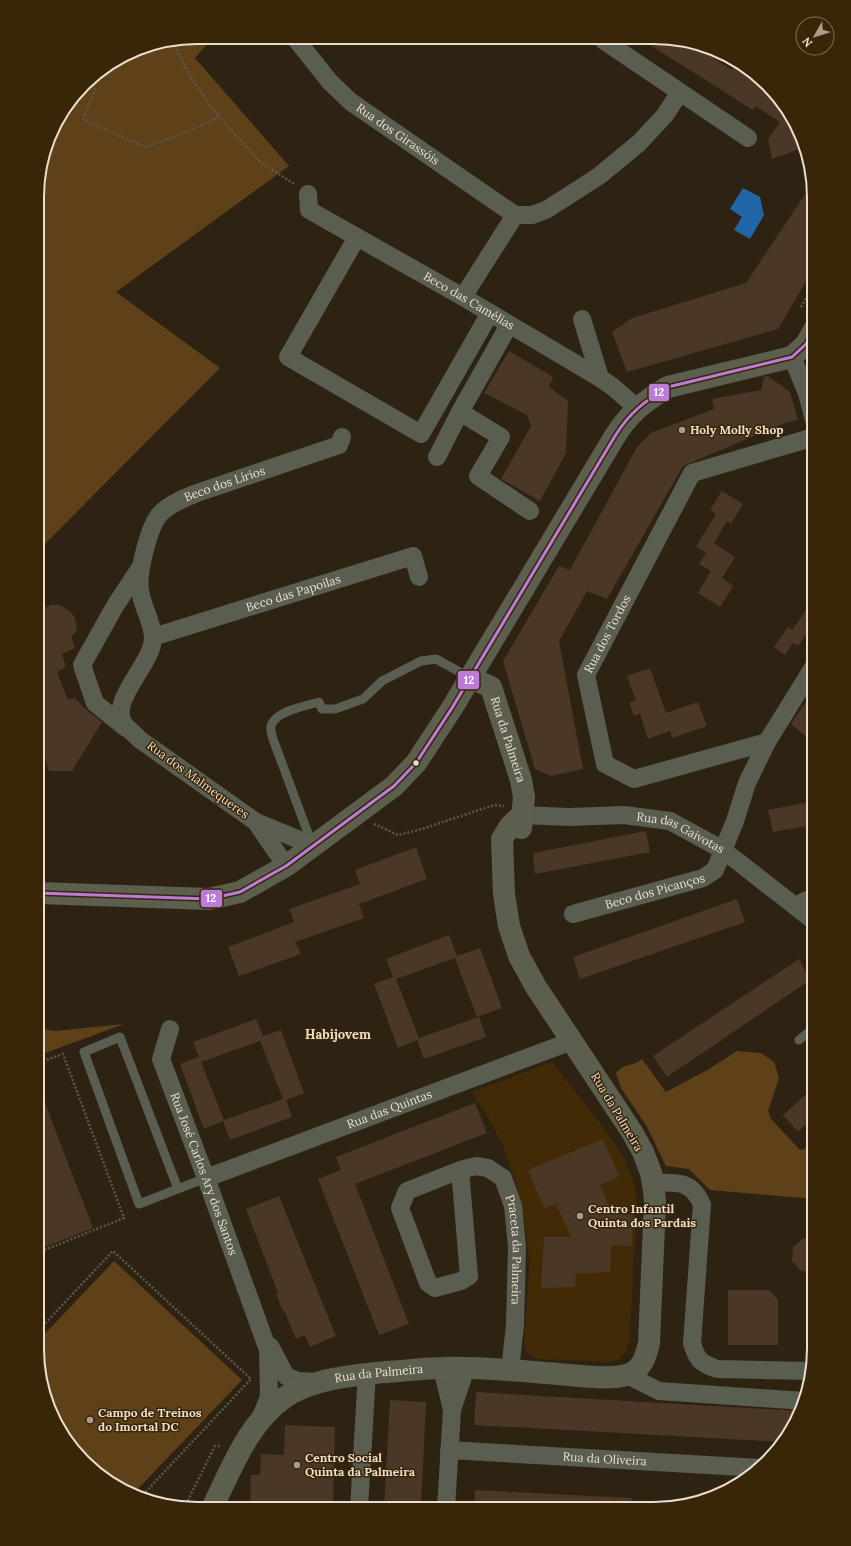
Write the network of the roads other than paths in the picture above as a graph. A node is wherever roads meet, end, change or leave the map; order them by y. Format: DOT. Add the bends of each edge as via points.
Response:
graph roads {
  1 [pos="300,44"];
  2 [pos="609,44"];
  3 [pos="680,92"];
  4 [pos="748,138"];
  5 [pos="308,194"];
  6 [pos="514,215"];
  7 [pos="356,237"];
  8 [pos="463,297"];
  9 [pos="490,313"];
  10 [pos="582,318"];
  11 [pos="509,325"];
  12 [pos="807,342"];
  13 [pos="792,357"];
  14 [pos="600,378"];
  15 [pos="807,385"];
  16 [pos="637,408"];
  17 [pos="460,412"];
  18 [pos="342,437"];
  19 [pos="807,439"];
  20 [pos="437,457"];
  21 [pos="530,511"];
  22 [pos="140,568"];
  23 [pos="419,577"];
  24 [pos="153,637"];
  25 [pos="807,677"];
  26 [pos="471,678"];
  27 [pos="139,739"];
  28 [pos="767,742"];
  29 [pos="522,812"];
  30 [pos="256,822"];
  31 [pos="312,845"];
  32 [pos="723,850"];
  33 [pos="286,866"];
  34 [pos="44,893"];
  35 [pos="807,900"];
  36 [pos="795,906"];
  37 [pos="573,914"];
  38 [pos="807,915"];
  39 [pos="170,1029"];
  40 [pos="807,1034"];
  41 [pos="799,1040"];
  42 [pos="572,1041"];
  43 [pos="460,1170"];
  44 [pos="206,1178"];
  45 [pos="653,1183"];
  46 [pos="178,1189"];
  47 [pos="257,1318"];
  48 [pos="442,1368"];
  49 [pos="466,1368"];
  50 [pos="510,1370"];
  51 [pos="806,1371"];
  52 [pos="368,1373"];
  53 [pos="628,1375"];
  54 [pos="317,1382"];
  55 [pos="798,1401"];
  56 [pos="452,1410"];
  57 [pos="257,1425"];
  58 [pos="449,1450"];
  59 [pos="750,1467"];
  60 [pos="215,1502"];
  61 [pos="360,1502"];
  62 [pos="446,1502"];
  1 -- 6 [label="street, Rua dos Girassóis" via="330,82 351,102"];
  2 -- 3 [label="street"];
  3 -- 4 [label="street"];
  3 -- 6 [label="street" via="665,115 639,144 598,176 546,210 532,216"];
  5 -- 7 [label="street, Beco das Camélias" via="309,210"];
  6 -- 8 [label="street"];
  7 -- 8 [label="street, Beco das Camélias"];
  7 -- 9 [label="street" via="288,357 421,434"];
  8 -- 9 [label="street, Beco das Camélias"];
  9 -- 11 [label="street, Beco das Camélias"];
  10 -- 14 [label="street"];
  11 -- 14 [label="street, Beco das Camélias"];
  11 -- 17 [label="street"];
  12 -- 13 [label="street"];
  13 -- 15 [label="street"];
  13 -- 16 [label="street" via="668,387"];
  14 -- 16 [label="street, Beco das Camélias"];
  16 -- 26 [label="street" via="624,421"];
  17 -- 20 [label="street"];
  17 -- 21 [label="street" via="501,437 478,476"];
  18 -- 22 [label="street, Beco dos Lírios" via="339,445 176,502 160,514 153,526"];
  19 -- 28 [label="street, Rua dos Tordos" via="692,473 586,675 605,764 634,779"];
  22 -- 24 [label="street" via="140,589"];
  22 -- 27 [label="street, Rua dos Malmequeres" via="82,665 95,703"];
  23 -- 24 [label="street, Beco das Papoilas" via="413,556"];
  24 -- 27 [label="street, Rua dos Malmequeres" via="150,651 120,710 124,723"];
  25 -- 28 [label="street"];
  26 -- 29 [label="street, Rua da Palmeira" via="491,687 521,780 524,797"];
  26 -- 31 [label="street" via="416,763 394,786"];
  26 -- 31 [label="lane" via="436,659 421,661 382,680 363,699 335,709 322,709 319,702 275,718 271,727 273,739"];
  27 -- 30 [label="street, Rua dos Malmequeres"];
  28 -- 32 [label="street" via="748,783"];
  29 -- 32 [label="street, Rua das Gaivotas" via="569,818 624,815 670,821"];
  29 -- 42 [label="street, Rua da Palmeira" via="521,832 503,867 509,926 519,956"];
  30 -- 31 [label="street"];
  30 -- 33 [label="street"];
  31 -- 33 [label="street"];
  32 -- 36 [label="street, Rua das Gaivotas"];
  32 -- 37 [label="street, Beco dos Picanços" via="715,870 703,878"];
  33 -- 34 [label="street" via="240,892 209,899"];
  35 -- 36 [label="street"];
  36 -- 38 [label="street, Rua das Gaivotas"];
  39 -- 44 [label="street, Rua José Carlos Ary dos Santos" via="161,1059"];
  40 -- 41 [label="lane"];
  42 -- 44 [label="street, Rua das Quintas"];
  42 -- 45 [label="street, Rua da Palmeira" via="632,1132 643,1152"];
  43 -- 43 [label="street, Praceta da Palmeira" via="407,1190 400,1208 428,1283 435,1288 461,1281 469,1276"];
  43 -- 50 [label="street, Praceta da Palmeira" via="476,1166 488,1168 503,1178 513,1206 517,1247"];
  44 -- 46 [label="lane"];
  44 -- 47 [label="street, Rua José Carlos Ary dos Santos"];
  45 -- 51 [label="street" via="674,1182 687,1186 698,1194 702,1205 692,1343 696,1356 703,1365 717,1369"];
  45 -- 53 [label="street, Rua da Palmeira" via="655,1202 649,1343 646,1357 639,1367"];
  46 -- 46 [label="lane" via="120,1037 84,1052 139,1204"];
  47 -- 54 [label="street, Rua José Carlos Ary dos Santos" via="286,1376 298,1381"];
  47 -- 57 [label="street, Rua José Carlos Ary dos Santos" via="268,1350 269,1397"];
  48 -- 49 [label="street, Rua da Palmeira"];
  48 -- 52 [label="street, Rua da Palmeira"];
  48 -- 56 [label="street"];
  49 -- 50 [label="street, Rua da Palmeira"];
  49 -- 56 [label="street"];
  50 -- 53 [label="street, Rua da Palmeira" via="611,1377"];
  52 -- 54 [label="street, Rua da Palmeira"];
  52 -- 61 [label="street"];
  53 -- 55 [label="street" via="659,1391"];
  54 -- 57 [label="street, Rua da Palmeira" via="286,1396 271,1407"];
  56 -- 58 [label="street"];
  57 -- 60 [label="street, Rua José Carlos Ary dos Santos" via="242,1448"];
  58 -- 59 [label="street, Rua da Oliveira"];
  58 -- 62 [label="street"];
}
